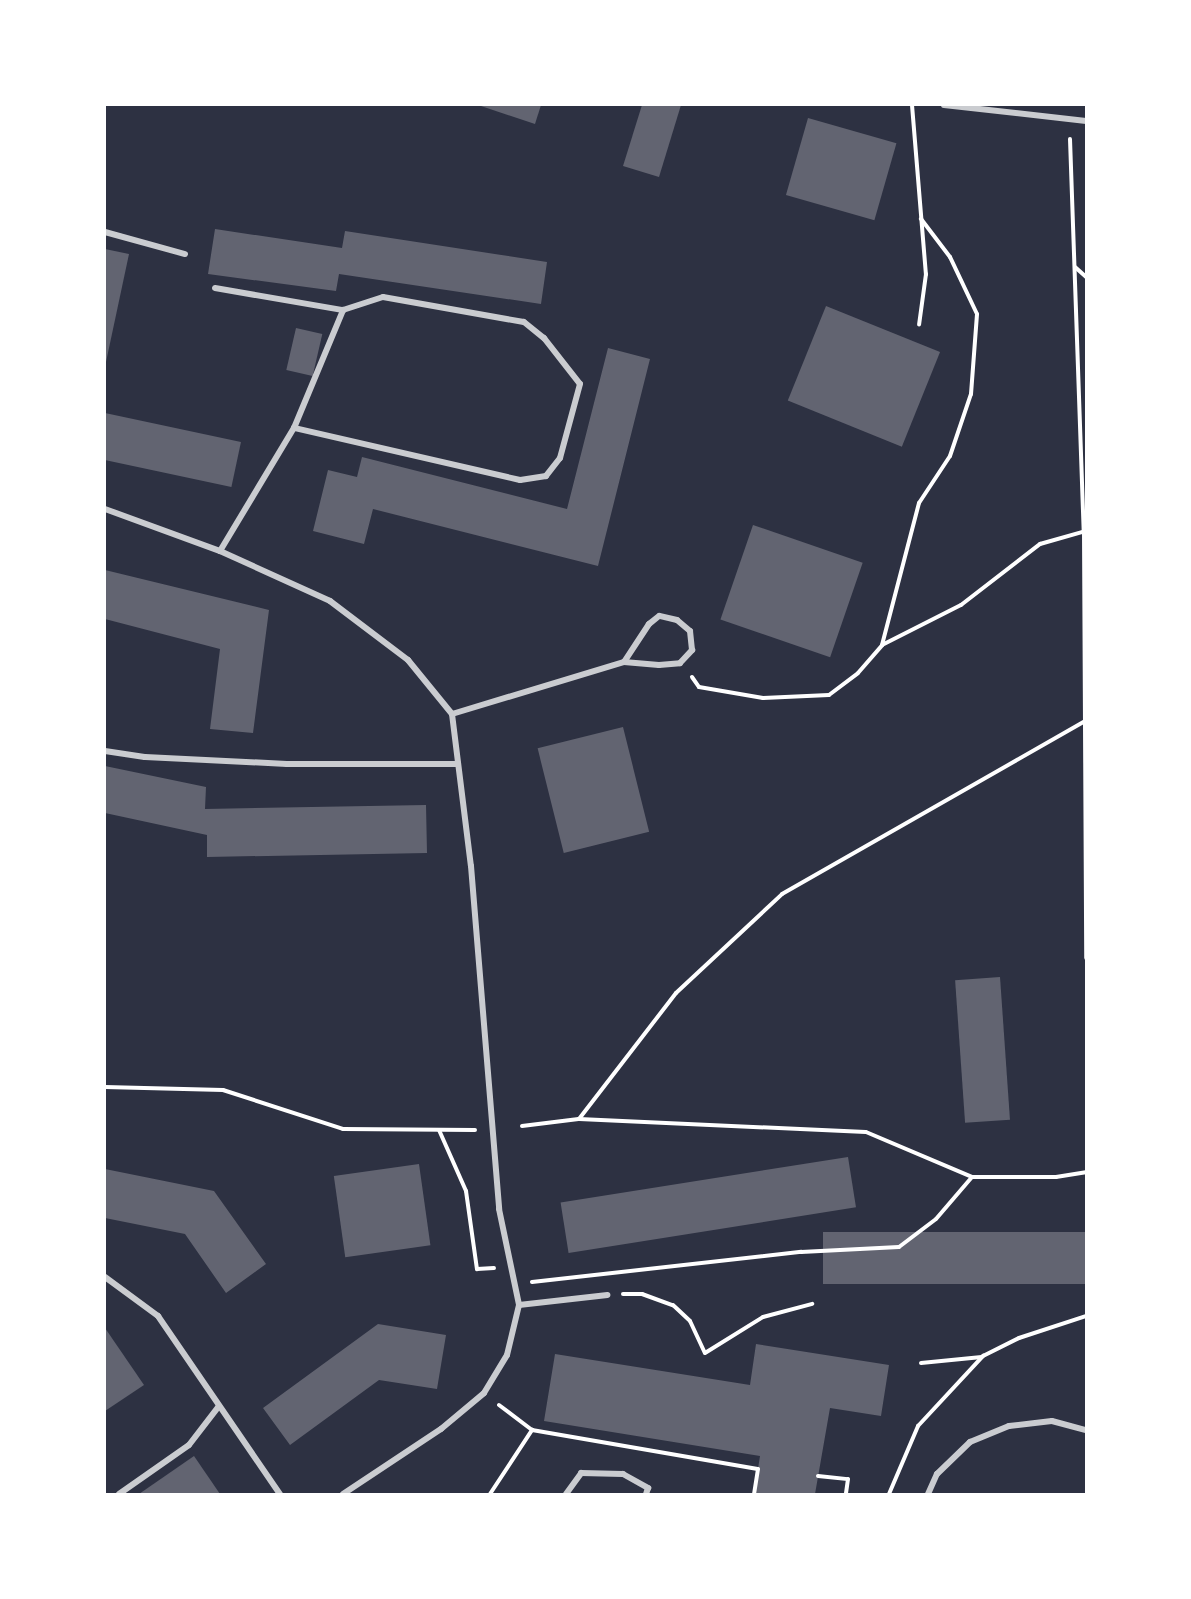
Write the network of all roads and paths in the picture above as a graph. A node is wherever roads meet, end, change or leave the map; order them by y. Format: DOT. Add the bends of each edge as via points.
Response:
graph roads {
  1 [pos="912,105"];
  2 [pos="944,105"];
  3 [pos="1086,121"];
  4 [pos="1070,128"];
  5 [pos="921,219"];
  6 [pos="105,232"];
  7 [pos="185,254"];
  8 [pos="1074,267"];
  9 [pos="1086,277"];
  10 [pos="215,288"];
  11 [pos="343,310"];
  12 [pos="919,325"];
  13 [pos="294,428"];
  14 [pos="105,508"];
  15 [pos="1085,532"];
  16 [pos="220,551"];
  17 [pos="882,645"];
  18 [pos="624,662"];
  19 [pos="680,663"];
  20 [pos="1085,695"];
  21 [pos="452,714"];
  22 [pos="1084,722"];
  23 [pos="105,751"];
  24 [pos="458,764"];
  25 [pos="1086,958"];
  26 [pos="105,1087"];
  27 [pos="579,1119"];
  28 [pos="522,1126"];
  29 [pos="440,1130"];
  30 [pos="475,1130"];
  31 [pos="1086,1172"];
  32 [pos="972,1177"];
  33 [pos="511,1267"];
  34 [pos="105,1277"];
  35 [pos="514,1284"];
  36 [pos="607,1294"];
  37 [pos="812,1304"];
  38 [pos="519,1305"];
  39 [pos="1086,1316"];
  40 [pos="983,1356"];
  41 [pos="921,1364"];
  42 [pos="219,1406"];
  43 [pos="518,1419"];
  44 [pos="532,1430"];
  45 [pos="1086,1430"];
  46 [pos="818,1476"];
  47 [pos="119,1494"];
  48 [pos="280,1494"];
  49 [pos="342,1494"];
  50 [pos="490,1494"];
  51 [pos="566,1494"];
  52 [pos="646,1494"];
  53 [pos="753,1494"];
  54 [pos="846,1494"];
  55 [pos="889,1494"];
  56 [pos="928,1494"];
  1 -- 5 [label="path"];
  2 -- 3 [label="street"];
  4 -- 8 [label="path"];
  5 -- 12 [label="path" via="926,274"];
  5 -- 17 [label="path" via="950,257 978,314 971,394 950,456 919,503"];
  6 -- 7 [label="street"];
  8 -- 9 [label="path"];
  8 -- 15 [label="path"];
  10 -- 11 [label="street"];
  11 -- 13 [label="street"];
  11 -- 13 [label="street" via="383,297 524,322 544,338 580,384 560,458 546,476 520,480"];
  13 -- 16 [label="street"];
  14 -- 16 [label="street"];
  15 -- 17 [label="path" via="1040,544 961,605"];
  15 -- 20 [label="path"];
  16 -- 21 [label="street" via="330,601 408,660"];
  17 -- 19 [label="path" via="858,674 830,695 763,698 699,687"];
  18 -- 19 [label="street"];
  18 -- 19 [label="street" via="649,624 659,616 677,620 690,631 692,650"];
  18 -- 21 [label="street"];
  20 -- 22 [label="path"];
  21 -- 24 [label="street"];
  22 -- 25 [label="path"];
  22 -- 27 [label="path" via="783,894 676,993"];
  23 -- 24 [label="street" via="145,758 287,764"];
  24 -- 33 [label="street" via="471,866 499,1209"];
  26 -- 29 [label="path" via="223,1090 344,1129"];
  27 -- 28 [label="path"];
  27 -- 32 [label="path" via="866,1132"];
  29 -- 30 [label="path"];
  29 -- 33 [label="path" via="466,1191 477,1269"];
  31 -- 32 [label="path"];
  32 -- 35 [label="path" via="936,1219 899,1247 731,1259"];
  33 -- 35 [label="street"];
  34 -- 42 [label="street" via="158,1316"];
  35 -- 38 [label="street"];
  36 -- 37 [label="path" via="642,1294 672,1305 690,1321 705,1353 763,1317"];
  36 -- 38 [label="street"];
  38 -- 49 [label="street" via="507,1355 484,1393 441,1429"];
  39 -- 40 [label="path" via="1019,1338"];
  40 -- 41 [label="path"];
  40 -- 55 [label="path" via="918,1426"];
  42 -- 47 [label="street" via="189,1445"];
  42 -- 48 [label="street"];
  43 -- 44 [label="path"];
  44 -- 50 [label="path"];
  44 -- 53 [label="path" via="758,1469"];
  45 -- 56 [label="street" via="1052,1421 1009,1426 970,1442 937,1474"];
  46 -- 54 [label="path" via="848,1479"];
  51 -- 52 [label="street" via="581,1473 624,1474 648,1488"];
}
